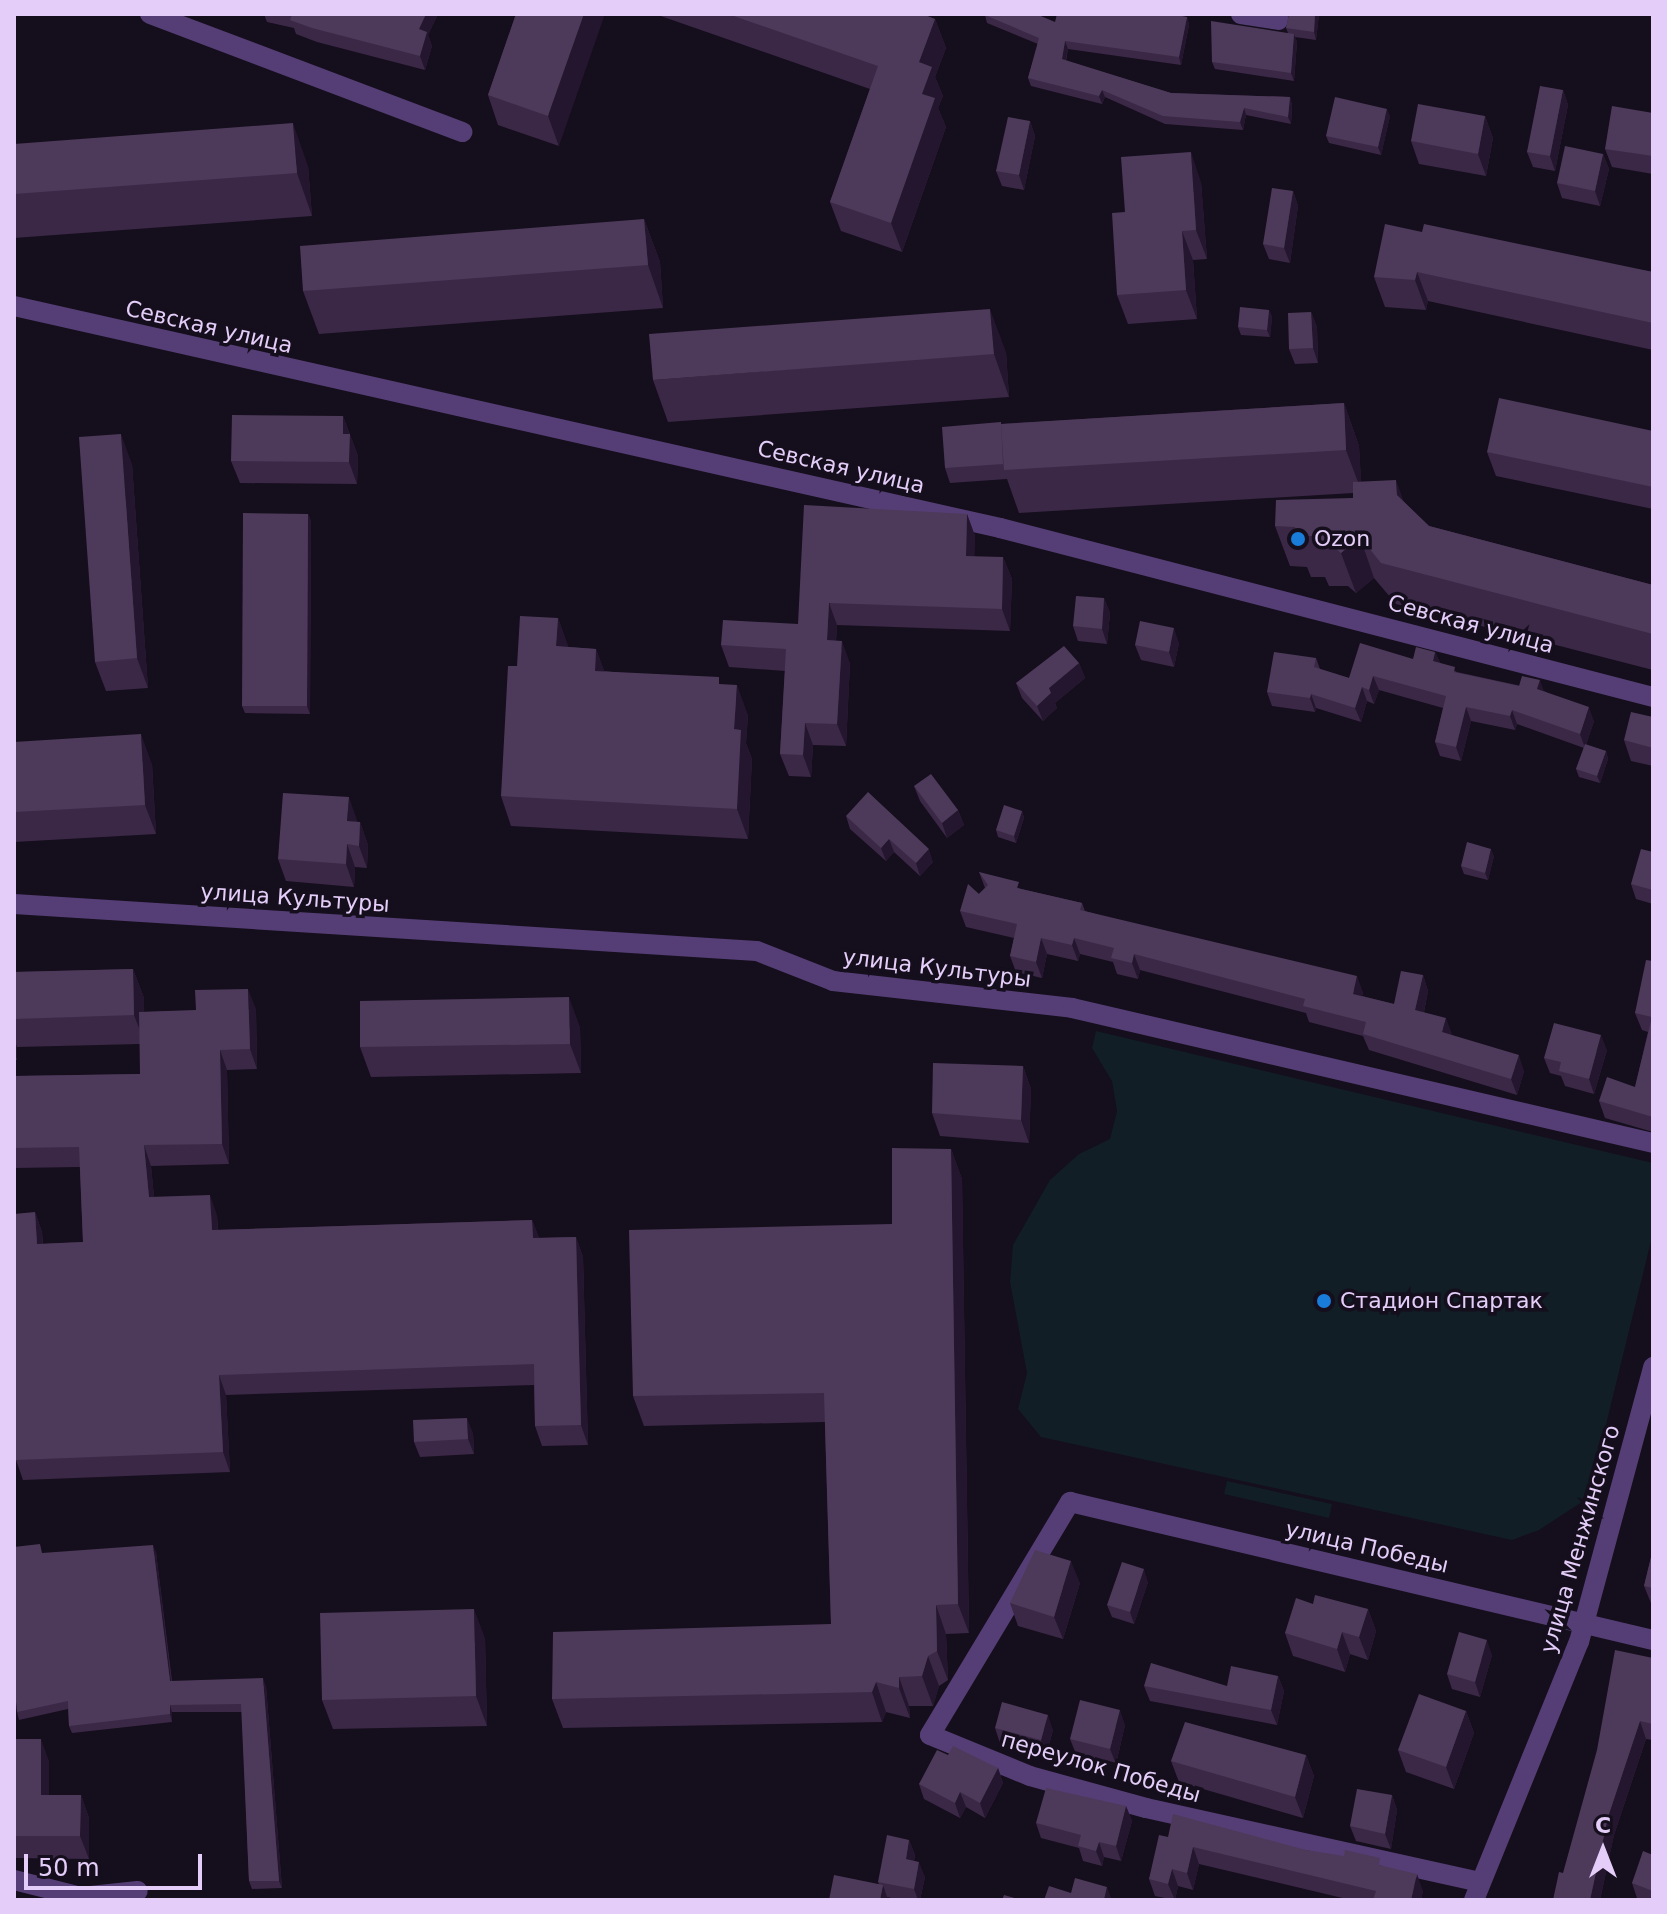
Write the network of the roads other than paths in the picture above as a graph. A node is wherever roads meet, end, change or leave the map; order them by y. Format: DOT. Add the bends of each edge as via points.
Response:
graph roads {
  1 [pos="150,14"];
  2 [pos="1241,14"];
  3 [pos="1279,20"];
  4 [pos="462,132"];
  5 [pos="14,306"];
  6 [pos="1653,697"];
  7 [pos="14,904"];
  8 [pos="1653,1143"];
  9 [pos="1653,1367"];
  10 [pos="1070,1502"];
  11 [pos="1584,1623"];
  12 [pos="1653,1640"];
  13 [pos="14,1880"];
  14 [pos="138,1891"];
  15 [pos="1477,1891"];
  1 -- 4 [label="street"];
  2 -- 3 [label="street"];
  5 -- 6 [label="street, Севская улица" via="1000,528"];
  7 -- 8 [label="street, улица Культуры" via="757,951 833,981 1072,1008"];
  9 -- 11 [label="street, улица Менжинского"];
  10 -- 11 [label="street, улица Победы"];
  10 -- 15 [label="street, переулок Победы" via="930,1735 1030,1776"];
  11 -- 12 [label="street, улица Победы"];
  11 -- 15 [label="street, улица Менжинского"];
  13 -- 14 [label="street" via="81,1897"];
}
